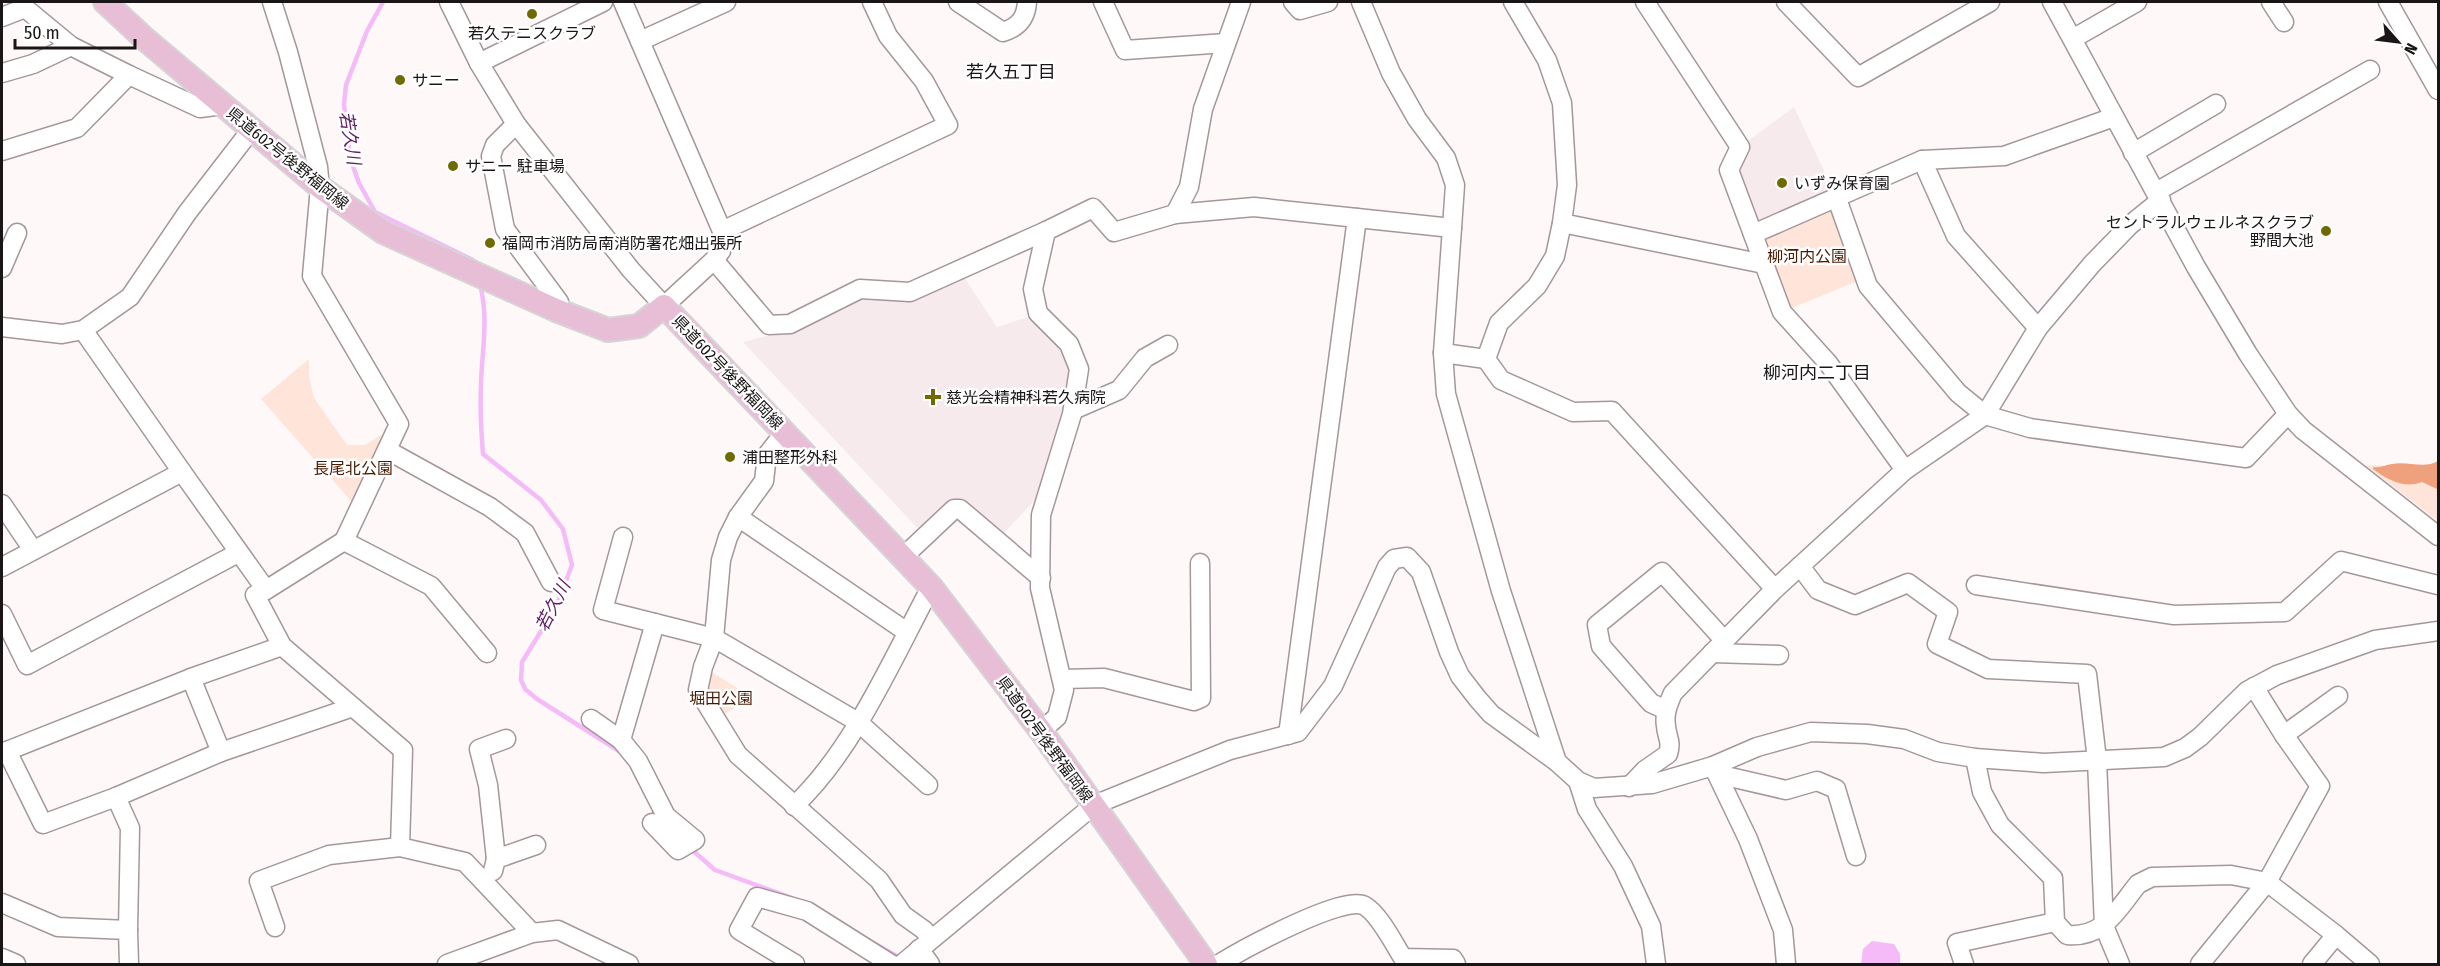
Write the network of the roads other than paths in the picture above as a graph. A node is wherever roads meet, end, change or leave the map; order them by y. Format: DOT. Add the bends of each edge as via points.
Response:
graph roads {
  1 [pos="105,2"];
  2 [pos="272,2"];
  3 [pos="449,2"];
  4 [pos="603,2"];
  5 [pos="623,2"];
  6 [pos="726,2"];
  7 [pos="872,2"];
  8 [pos="958,2"];
  9 [pos="1027,2"];
  10 [pos="1103,2"];
  11 [pos="1241,2"];
  12 [pos="1293,2"];
  13 [pos="1328,2"];
  14 [pos="1361,2"];
  15 [pos="1513,2"];
  16 [pos="1645,2"];
  17 [pos="1786,2"];
  18 [pos="1990,2"];
  19 [pos="2052,2"];
  20 [pos="2137,2"];
  21 [pos="2271,2"];
  22 [pos="2388,2"];
  23 [pos="23,5"];
  24 [pos="2,17"];
  25 [pos="2284,22"];
  26 [pos="2074,38"];
  27 [pos="640,40"];
  28 [pos="1226,43"];
  29 [pos="71,46"];
  30 [pos="478,63"];
  31 [pos="2370,70"];
  32 [pos="2,73"];
  33 [pos="129,75"];
  34 [pos="2439,90"];
  35 [pos="2216,104"];
  36 [pos="223,105"];
  37 [pos="2114,117"];
  38 [pos="516,124"];
  39 [pos="251,130"];
  40 [pos="2,151"];
  41 [pos="2133,153"];
  42 [pos="1922,160"];
  43 [pos="320,187"];
  44 [pos="1836,196"];
  45 [pos="2159,196"];
  46 [pos="1175,214"];
  47 [pos="1357,218"];
  48 [pos="1562,223"];
  49 [pos="1452,228"];
  50 [pos="722,231"];
  51 [pos="1046,231"];
  52 [pos="17,233"];
  53 [pos="1753,234"];
  54 [pos="714,260"];
  55 [pos="1764,264"];
  56 [pos="2,268"];
  57 [pos="664,306"];
  58 [pos="556,310"];
  59 [pos="2,327"];
  60 [pos="2038,328"];
  61 [pos="83,330"];
  62 [pos="1168,345"];
  63 [pos="1443,353"];
  64 [pos="1486,359"];
  65 [pos="1072,410"];
  66 [pos="2288,414"];
  67 [pos="1985,415"];
  68 [pos="785,432"];
  69 [pos="387,450"];
  70 [pos="1905,470"];
  71 [pos="182,472"];
  72 [pos="2,504"];
  73 [pos="738,517"];
  74 [pos="2439,536"];
  75 [pos="623,537"];
  76 [pos="344,541"];
  77 [pos="33,550"];
  78 [pos="238,553"];
  79 [pos="903,557"];
  80 [pos="1200,563"];
  81 [pos="1800,566"];
  82 [pos="2,567"];
  83 [pos="1041,578"];
  84 [pos="551,582"];
  85 [pos="1976,585"];
  86 [pos="2439,585"];
  87 [pos="931,587"];
  88 [pos="1775,589"];
  89 [pos="266,590"];
  90 [pos="2,614"];
  91 [pos="654,623"];
  92 [pos="2439,631"];
  93 [pos="907,632"];
  94 [pos="714,638"];
  95 [pos="282,646"];
  96 [pos="1718,647"];
  97 [pos="487,652"];
  98 [pos="1779,655"];
  99 [pos="191,678"];
  100 [pos="1062,680"];
  101 [pos="2254,687"];
  102 [pos="2338,696"];
  103 [pos="353,707"];
  104 [pos="1666,710"];
  105 [pos="591,719"];
  106 [pos="858,722"];
  107 [pos="1041,731"];
  108 [pos="1288,735"];
  109 [pos="2284,735"];
  110 [pos="506,739"];
  111 [pos="621,740"];
  112 [pos="4,752"];
  113 [pos="221,752"];
  114 [pos="1975,758"];
  115 [pos="2097,760"];
  116 [pos="1557,762"];
  117 [pos="1715,770"];
  118 [pos="1578,781"];
  119 [pos="928,785"];
  120 [pos="1629,786"];
  121 [pos="116,797"];
  122 [pos="1094,805"];
  123 [pos="794,806"];
  124 [pos="652,824"];
  125 [pos="536,845"];
  126 [pos="400,847"];
  127 [pos="1856,856"];
  128 [pos="496,859"];
  129 [pos="2267,882"];
  130 [pos="489,887"];
  131 [pos="2,903"];
  132 [pos="2055,922"];
  133 [pos="2104,926"];
  134 [pos="275,927"];
  135 [pos="128,930"];
  136 [pos="532,933"];
  137 [pos="2336,935"];
  138 [pos="922,957"];
  139 [pos="2,958"];
  140 [pos="16,964"];
  141 [pos="129,964"];
  142 [pos="447,964"];
  143 [pos="629,964"];
  144 [pos="795,964"];
  145 [pos="891,964"];
  146 [pos="1206,964"];
  147 [pos="1219,964"];
  148 [pos="1456,964"];
  149 [pos="1656,964"];
  150 [pos="1786,964"];
  151 [pos="1964,964"];
  152 [pos="2120,964"];
  153 [pos="2200,964"];
  154 [pos="2312,964"];
  155 [pos="2370,964"];
  1 -- 36 [label="main road, 県道602号後野福岡線"];
  2 -- 43 [label="street" via="315,155"];
  3 -- 30 [label="street"];
  4 -- 30 [label="street"];
  5 -- 27 [label="street"];
  6 -- 27 [label="street"];
  7 -- 50 [label="street" via="888,36 924,81 948,125"];
  8 -- 9 [label="street" via="1003,32 1017,28 1027,12"];
  10 -- 28 [label="street" via="1125,50"];
  11 -- 28 [label="street"];
  12 -- 13 [label="street" via="1300,10"];
  14 -- 49 [label="street" via="1391,73 1417,119 1446,158 1455,184"];
  15 -- 48 [label="street" via="1547,60 1562,103 1568,185"];
  16 -- 53 [label="street" via="1740,147 1729,170"];
  17 -- 18 [label="street" via="1858,77"];
  19 -- 26 [label="street"];
  20 -- 26 [label="street"];
  21 -- 25 [label="street"];
  22 -- 34 [label="street"];
  23 -- 24 [label="street"];
  23 -- 29 [label="street"];
  26 -- 37 [label="street"];
  27 -- 50 [label="street"];
  28 -- 46 [label="street" via="1203,109 1189,187"];
  29 -- 32 [label="street"];
  29 -- 33 [label="street"];
  30 -- 38 [label="street"];
  31 -- 45 [label="street"];
  33 -- 36 [label="street" via="200,108"];
  33 -- 40 [label="street" via="77,128"];
  35 -- 41 [label="street"];
  36 -- 39 [label="main road, 県道602号後野福岡線"];
  37 -- 41 [label="street"];
  37 -- 42 [label="street" via="2004,156"];
  38 -- 57 [label="street"];
  38 -- 58 [label="street" via="495,145 491,156 505,229 560,302"];
  39 -- 43 [label="main road, 県道602号後野福岡線"];
  39 -- 61 [label="street" via="187,213 130,297"];
  41 -- 45 [label="street"];
  42 -- 44 [label="street"];
  42 -- 60 [label="street" via="1956,236"];
  43 -- 58 [label="main road, 県道602号後野福岡線" via="383,232"];
  43 -- 69 [label="street" via="312,276 399,424"];
  44 -- 53 [label="street"];
  44 -- 67 [label="street" via="1868,285 1958,393"];
  45 -- 60 [label="street"];
  45 -- 66 [label="street" via="2196,267"];
  46 -- 47 [label="street" via="1254,207"];
  46 -- 51 [label="street" via="1114,232 1093,208"];
  47 -- 49 [label="street"];
  47 -- 108 [label="street"];
  48 -- 55 [label="street"];
  48 -- 64 [label="street" via="1555,256 1537,286 1500,323"];
  49 -- 63 [label="street"];
  50 -- 54 [label="street" via="721,251"];
  51 -- 54 [label="street" via="910,292 860,289 790,324 769,325"];
  51 -- 65 [label="street" via="1033,289 1038,313 1069,344 1078,369"];
  52 -- 56 [label="street"];
  53 -- 55 [label="street"];
  54 -- 57 [label="street"];
  55 -- 70 [label="street" via="1782,312 1828,363"];
  57 -- 58 [label="main road, 県道602号後野福岡線" via="639,326 608,330"];
  57 -- 68 [label="main road, 県道602号後野福岡線"];
  59 -- 61 [label="street" via="62,334"];
  60 -- 67 [label="street"];
  61 -- 71 [label="street"];
  62 -- 65 [label="street" via="1145,358 1119,390"];
  63 -- 64 [label="street"];
  63 -- 116 [label="street" via="1446,394 1501,591"];
  64 -- 88 [label="street" via="1501,380 1573,412 1611,411"];
  65 -- 83 [label="street" via="1041,515"];
  66 -- 67 [label="street" via="2246,458 2030,428"];
  66 -- 74 [label="street" via="2303,430"];
  67 -- 70 [label="street"];
  68 -- 73 [label="street" via="767,455 764,481"];
  68 -- 79 [label="main road, 県道602号後野福岡線"];
  69 -- 76 [label="street"];
  69 -- 84 [label="street" via="490,507 525,533"];
  70 -- 81 [label="street"];
  71 -- 77 [label="street"];
  71 -- 78 [label="street"];
  72 -- 77 [label="street"];
  73 -- 93 [label="street"];
  73 -- 94 [label="street" via="721,560"];
  75 -- 91 [label="street" via="603,610"];
  76 -- 89 [label="street"];
  76 -- 97 [label="street" via="431,586"];
  77 -- 82 [label="street"];
  78 -- 89 [label="street"];
  78 -- 90 [label="street" via="27,665"];
  79 -- 83 [label="street" via="954,509 960,509"];
  79 -- 87 [label="main road, 県道602号後野福岡線"];
  80 -- 100 [label="street" via="1201,698 1194,701 1104,678"];
  81 -- 88 [label="street"];
  81 -- 115 [label="street" via="1818,590 1855,606 1908,583 1948,612 1936,644 1988,669 2087,674"];
  83 -- 100 [label="street"];
  85 -- 86 [label="street" via="2174,615 2285,612 2341,561"];
  87 -- 93 [label="street"];
  87 -- 107 [label="main road, 県道602号後野福岡線"];
  88 -- 96 [label="street"];
  89 -- 95 [label="street" via="255,596"];
  91 -- 94 [label="street"];
  91 -- 111 [label="street"];
  92 -- 101 [label="street" via="2375,640"];
  93 -- 106 [label="street"];
  94 -- 106 [label="street"];
  94 -- 123 [label="street" via="698,690 738,755"];
  95 -- 99 [label="street"];
  95 -- 103 [label="street"];
  96 -- 98 [label="street"];
  96 -- 104 [label="street" via="1673,693"];
  96 -- 104 [label="street" via="1662,572 1597,625 1601,646 1651,704"];
  99 -- 112 [label="street"];
  99 -- 113 [label="street"];
  100 -- 107 [label="street" via="1064,690 1057,717"];
  101 -- 109 [label="street"];
  101 -- 115 [label="street" via="2185,748 2164,757"];
  102 -- 109 [label="street"];
  103 -- 113 [label="street"];
  103 -- 126 [label="street" via="403,750"];
  104 -- 120 [label="street" via="1671,742 1668,754"];
  105 -- 111 [label="street"];
  106 -- 119 [label="street"];
  106 -- 123 [label="street" via="816,785"];
  107 -- 122 [label="main road, 県道602号後野福岡線"];
  108 -- 116 [label="street" via="1298,732 1333,686 1387,567 1394,559 1407,557 1421,572 1460,675 1491,714"];
  108 -- 122 [label="street" via="1230,750"];
  109 -- 129 [label="street" via="2320,786"];
  110 -- 128 [label="street" via="478,749 488,785"];
  111 -- 124 [label="street" via="638,761 666,816 694,840 678,850"];
  112 -- 121 [label="street" via="43,824"];
  113 -- 121 [label="street"];
  114 -- 115 [label="street" via="2044,763"];
  114 -- 117 [label="street" via="1938,752 1904,739 1811,732 1757,747"];
  114 -- 132 [label="street" via="1982,792 2000,825 2053,878"];
  115 -- 133 [label="street"];
  116 -- 118 [label="street"];
  117 -- 120 [label="street"];
  117 -- 127 [label="street" via="1786,790 1817,781 1836,789"];
  117 -- 150 [label="street" via="1748,839 1783,930"];
  118 -- 120 [label="street" via="1594,788"];
  118 -- 149 [label="street" via="1587,809 1623,866 1652,926"];
  121 -- 135 [label="street" via="130,828"];
  122 -- 138 [label="street"];
  122 -- 146 [label="main road, 県道602号後野福岡線"];
  123 -- 138 [label="street" via="879,880 903,915 924,930"];
  125 -- 128 [label="street"];
  126 -- 130 [label="street" via="465,861"];
  126 -- 134 [label="street" via="329,855 259,881"];
  128 -- 130 [label="street"];
  129 -- 133 [label="street" via="2231,876 2152,877 2138,884"];
  129 -- 137 [label="street"];
  129 -- 153 [label="street"];
  130 -- 136 [label="street"];
  131 -- 135 [label="street" via="58,927"];
  132 -- 133 [label="street" via="2071,936 2088,935"];
  132 -- 151 [label="street" via="1957,943"];
  133 -- 152 [label="street"];
  135 -- 141 [label="street"];
  136 -- 142 [label="street"];
  136 -- 143 [label="street" via="558,930"];
  137 -- 154 [label="street"];
  137 -- 155 [label="street"];
  139 -- 140 [label="street"];
  144 -- 145 [label="street" via="738,930 757,897 807,911"];
  147 -- 148 [label="street" via="1249,945 1345,903 1364,904 1373,912 1403,958 1453,959"];
}
